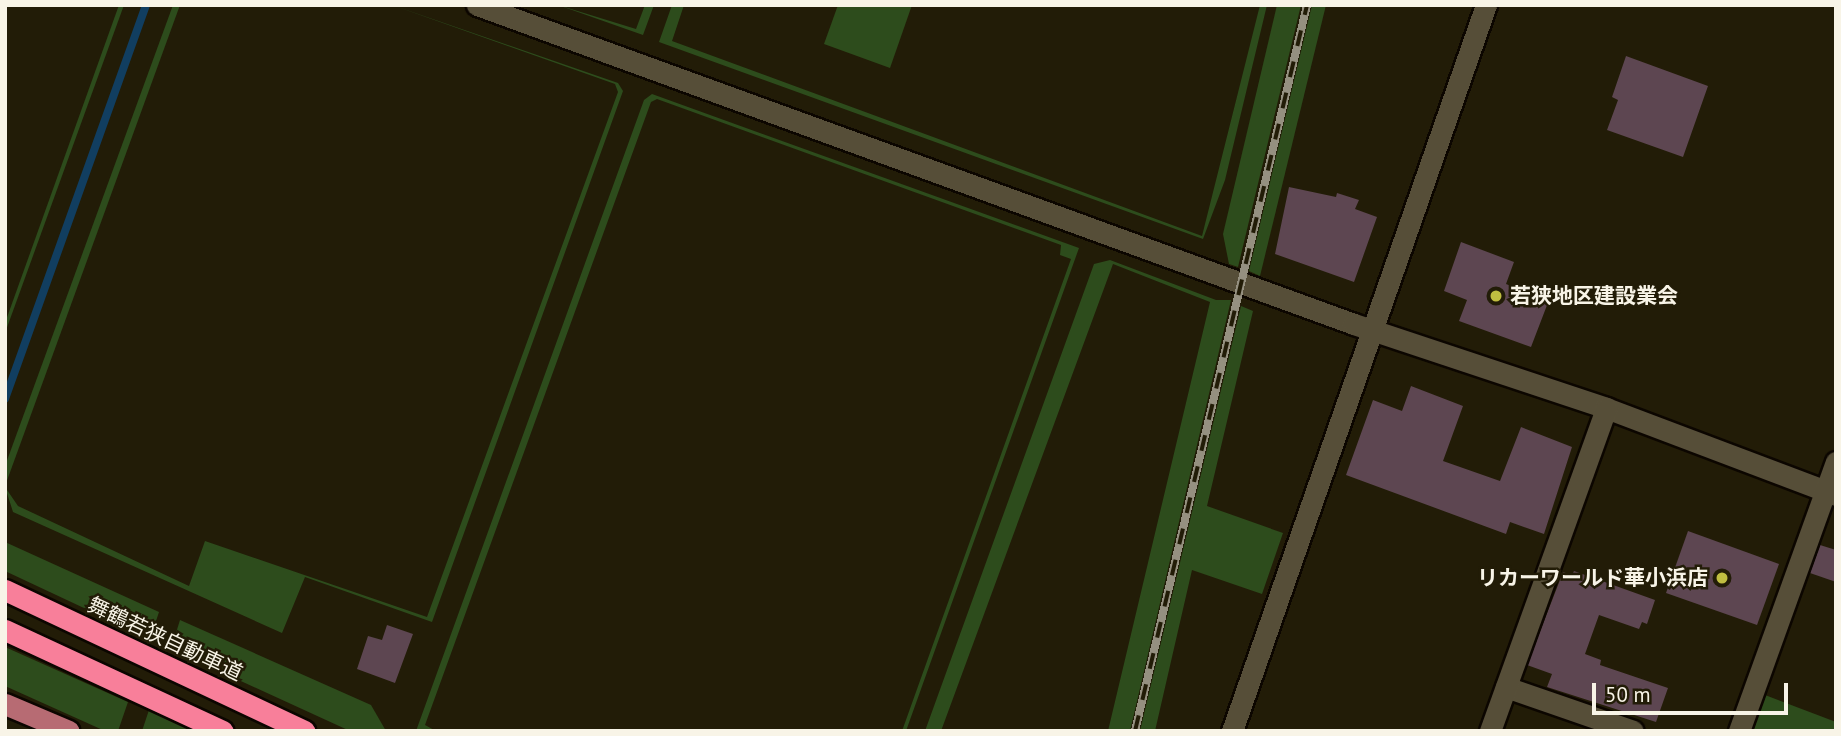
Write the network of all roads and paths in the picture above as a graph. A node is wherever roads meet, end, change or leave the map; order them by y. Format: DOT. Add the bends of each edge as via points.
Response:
graph roads {
  1 [pos="477,5"];
  2 [pos="1486,5"];
  3 [pos="1375,328"];
  4 [pos="1606,408"];
  5 [pos="1836,463"];
  6 [pos="1831,493"];
  7 [pos="5,590"];
  8 [pos="5,630"];
  9 [pos="1506,687"];
  10 [pos="5,704"];
  11 [pos="69,731"];
  12 [pos="223,731"];
  13 [pos="304,731"];
  14 [pos="1232,731"];
  15 [pos="1490,731"];
  16 [pos="1633,731"];
  17 [pos="1739,731"];
  1 -- 3 [label="street"];
  2 -- 3 [label="street"];
  3 -- 4 [label="street"];
  3 -- 14 [label="street"];
  4 -- 6 [label="street"];
  4 -- 9 [label="street"];
  5 -- 6 [label="street"];
  6 -- 17 [label="street"];
  7 -- 13 [label="highway, 舞鶴若狭自動車道"];
  8 -- 12 [label="highway"];
  9 -- 15 [label="street"];
  9 -- 16 [label="street"];
  10 -- 11 [label="main road"];
}
